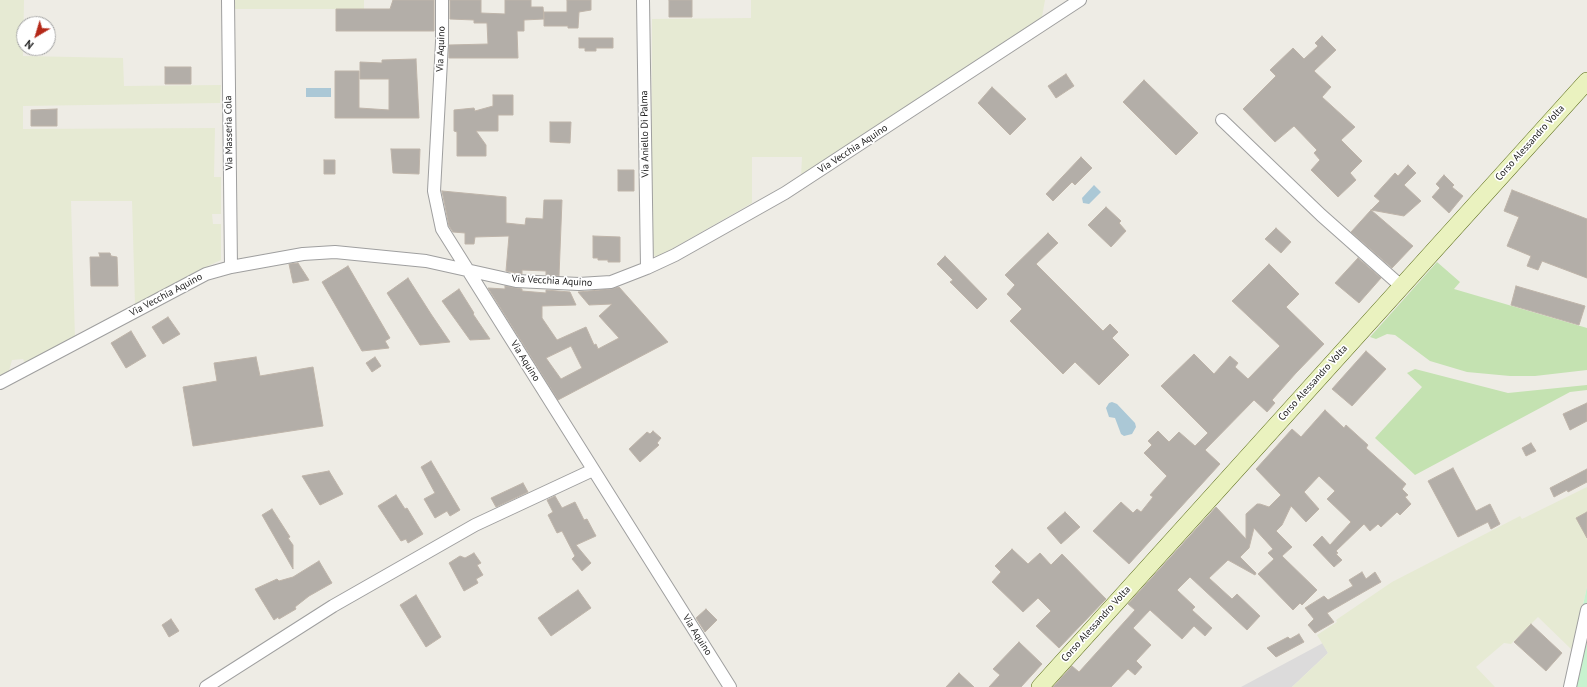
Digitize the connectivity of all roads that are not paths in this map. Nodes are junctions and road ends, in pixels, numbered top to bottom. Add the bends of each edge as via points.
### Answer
1 (228, 0) edge
2 (442, 0) edge
3 (643, 0) edge
4 (1080, 0) edge
5 (1587, 81) edge
6 (1222, 120) dead end
7 (230, 267) junction
8 (647, 268) junction
9 (467, 269) junction
10 (1402, 286) junction
11 (0, 383) edge
12 (593, 470) junction
13 (1587, 610) edge
14 (206, 687) edge
15 (730, 687) edge
16 (1040, 687) edge
17 (1570, 687) edge

1 - 7 street, Via Masseria Cola
2 - 9 street, Via Aquino via 434,191 442,229
3 - 8 street, Via Aniello Di Palma
4 - 8 street, Via Vecchia Aquino via 785,193
5 - 10 main road, Corso Alessandro Volta
6 - 10 street via 1321,216
7 - 9 street, Via Vecchia Aquino via 303,254 335,252 426,261
7 - 11 street, Via Vecchia Aquino via 206,274
8 - 9 street, Via Vecchia Aquino via 610,282 579,284 516,281
9 - 12 street, Via Aquino
10 - 16 main road, Corso Alessandro Volta
12 - 14 street via 475,525 333,606
12 - 15 street, Via Aquino
13 - 17 street

